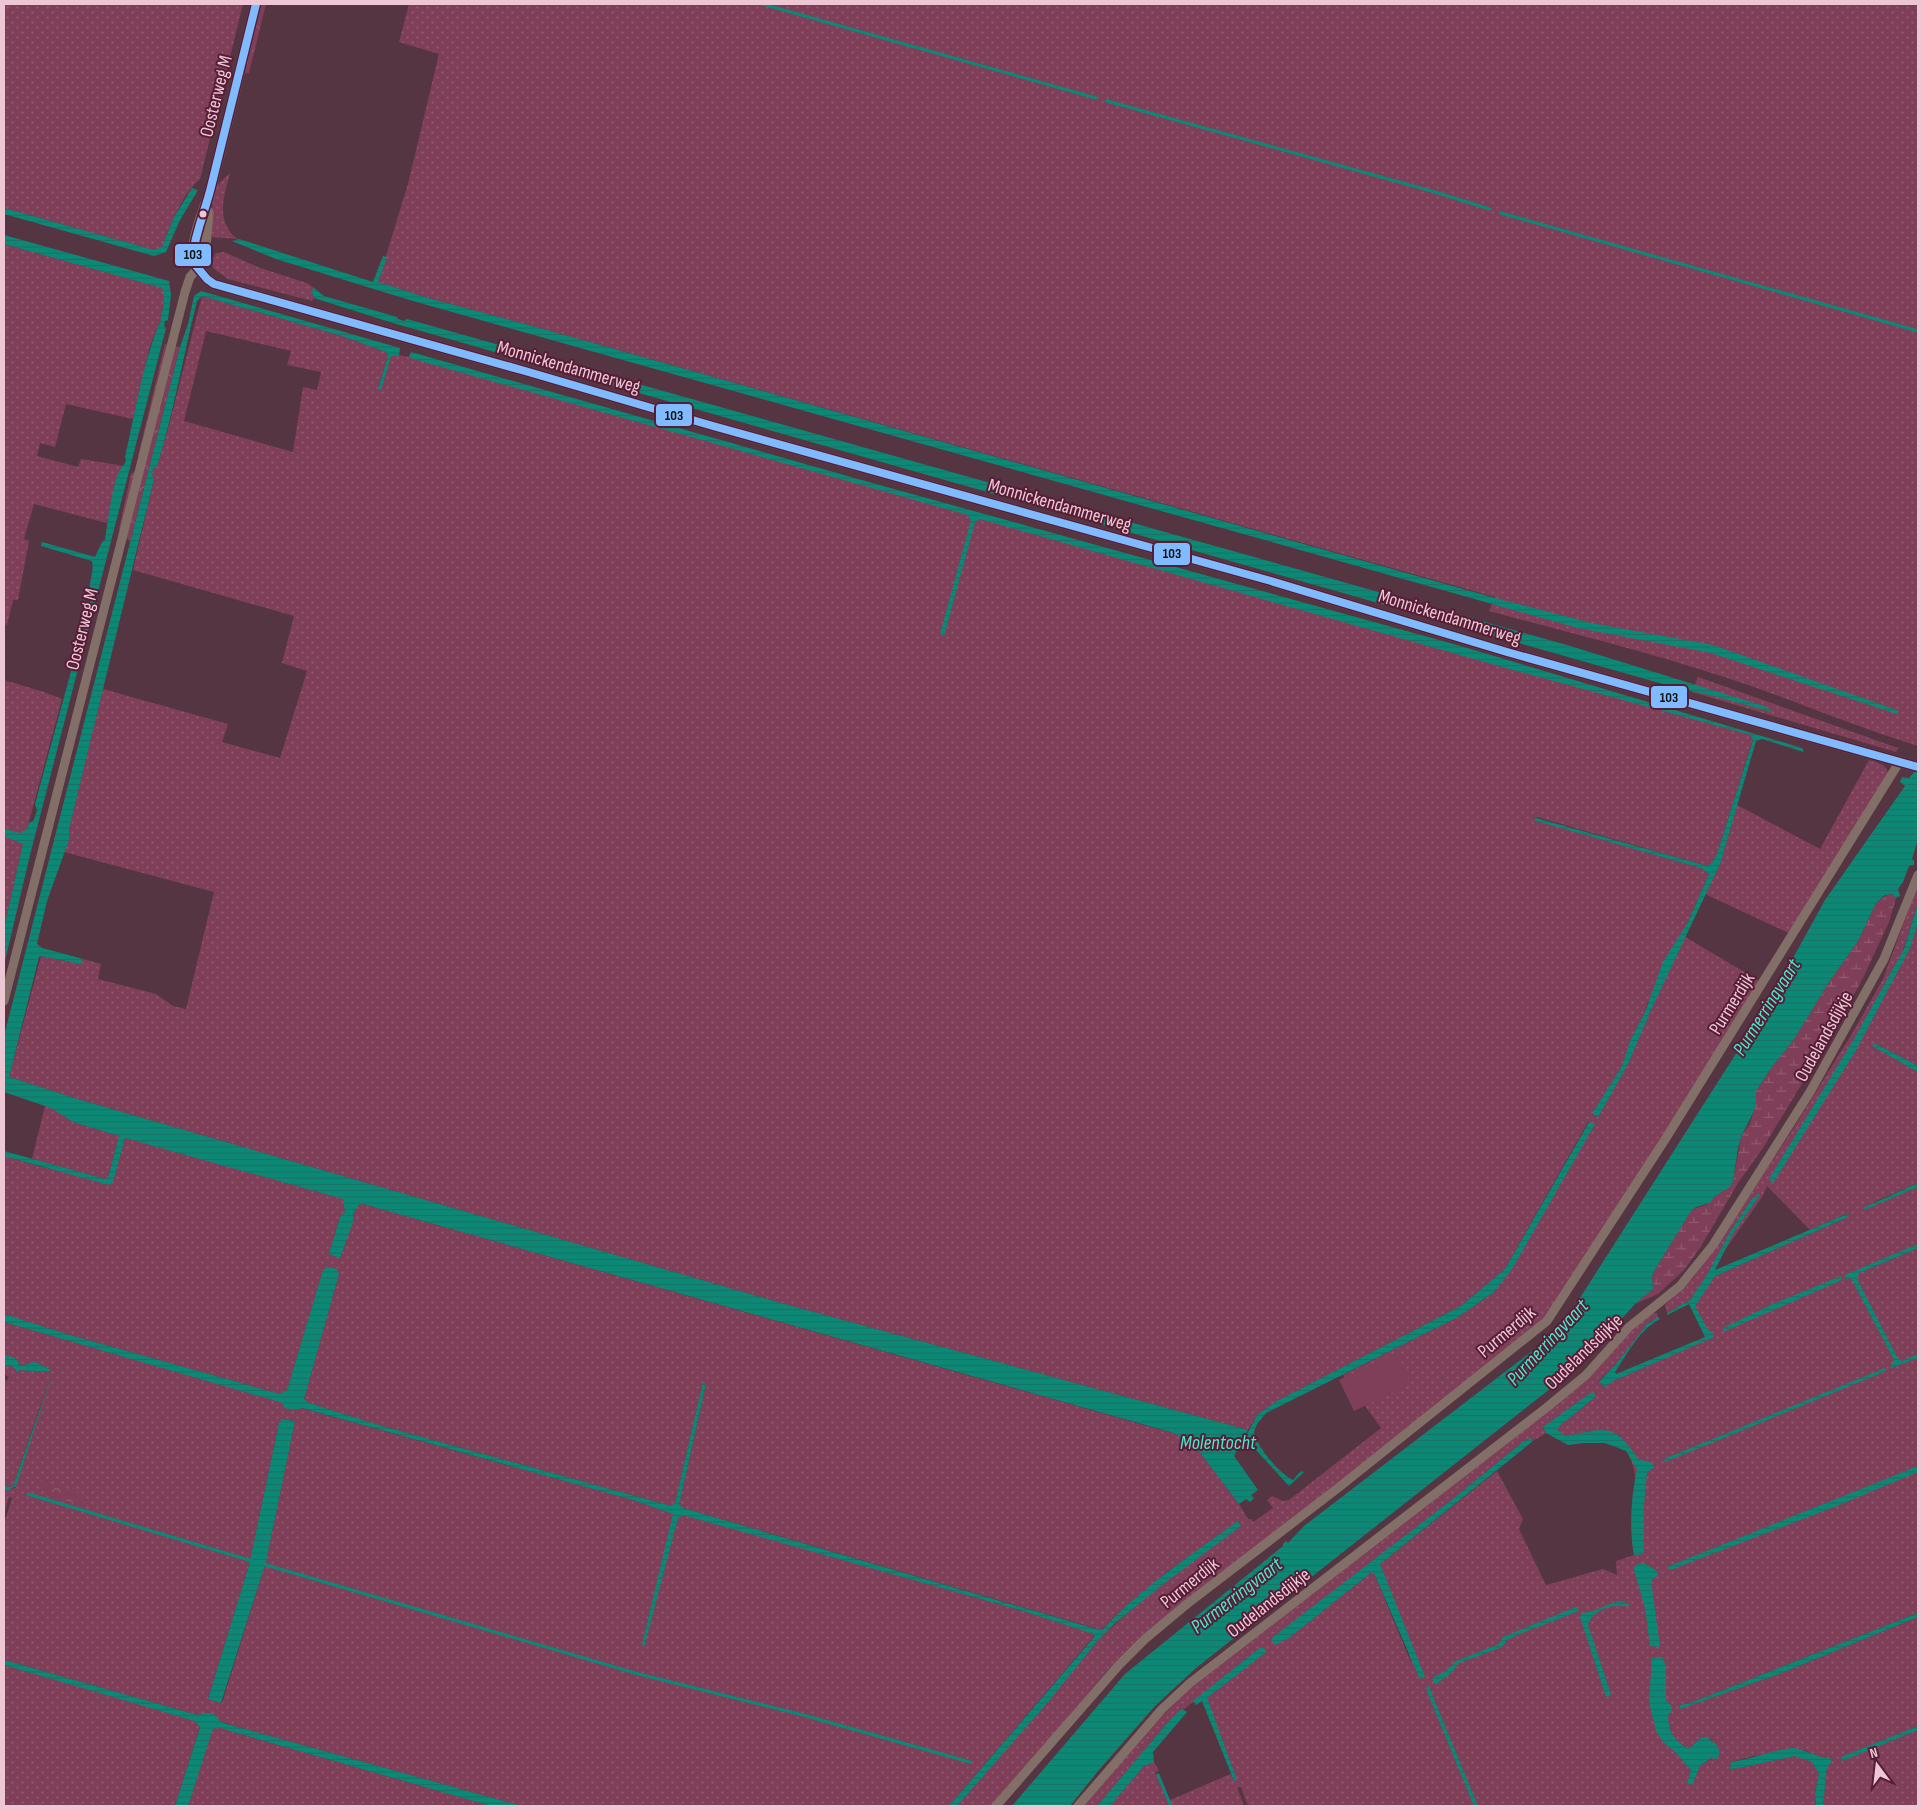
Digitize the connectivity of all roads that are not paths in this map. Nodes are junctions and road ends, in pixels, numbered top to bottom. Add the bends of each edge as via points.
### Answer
1 (256, 4) edge
2 (198, 268) junction
3 (1909, 764) edge
4 (1918, 875) edge
5 (4, 1002) edge
6 (996, 1806) edge
7 (1078, 1806) edge

1 - 2 street, Oosterweg M via 209,196 204,258
2 - 3 street, Monnickendammerweg via 214,284
2 - 5 street, Oosterweg M via 190,277 185,292
3 - 6 street, Purmerdijk via 1547,1321 1145,1639
4 - 7 street, Oudelandsdijkje via 1884,959 1810,1092 1714,1245 1680,1286 1629,1328 1586,1375 1546,1408 1190,1683 1162,1709

